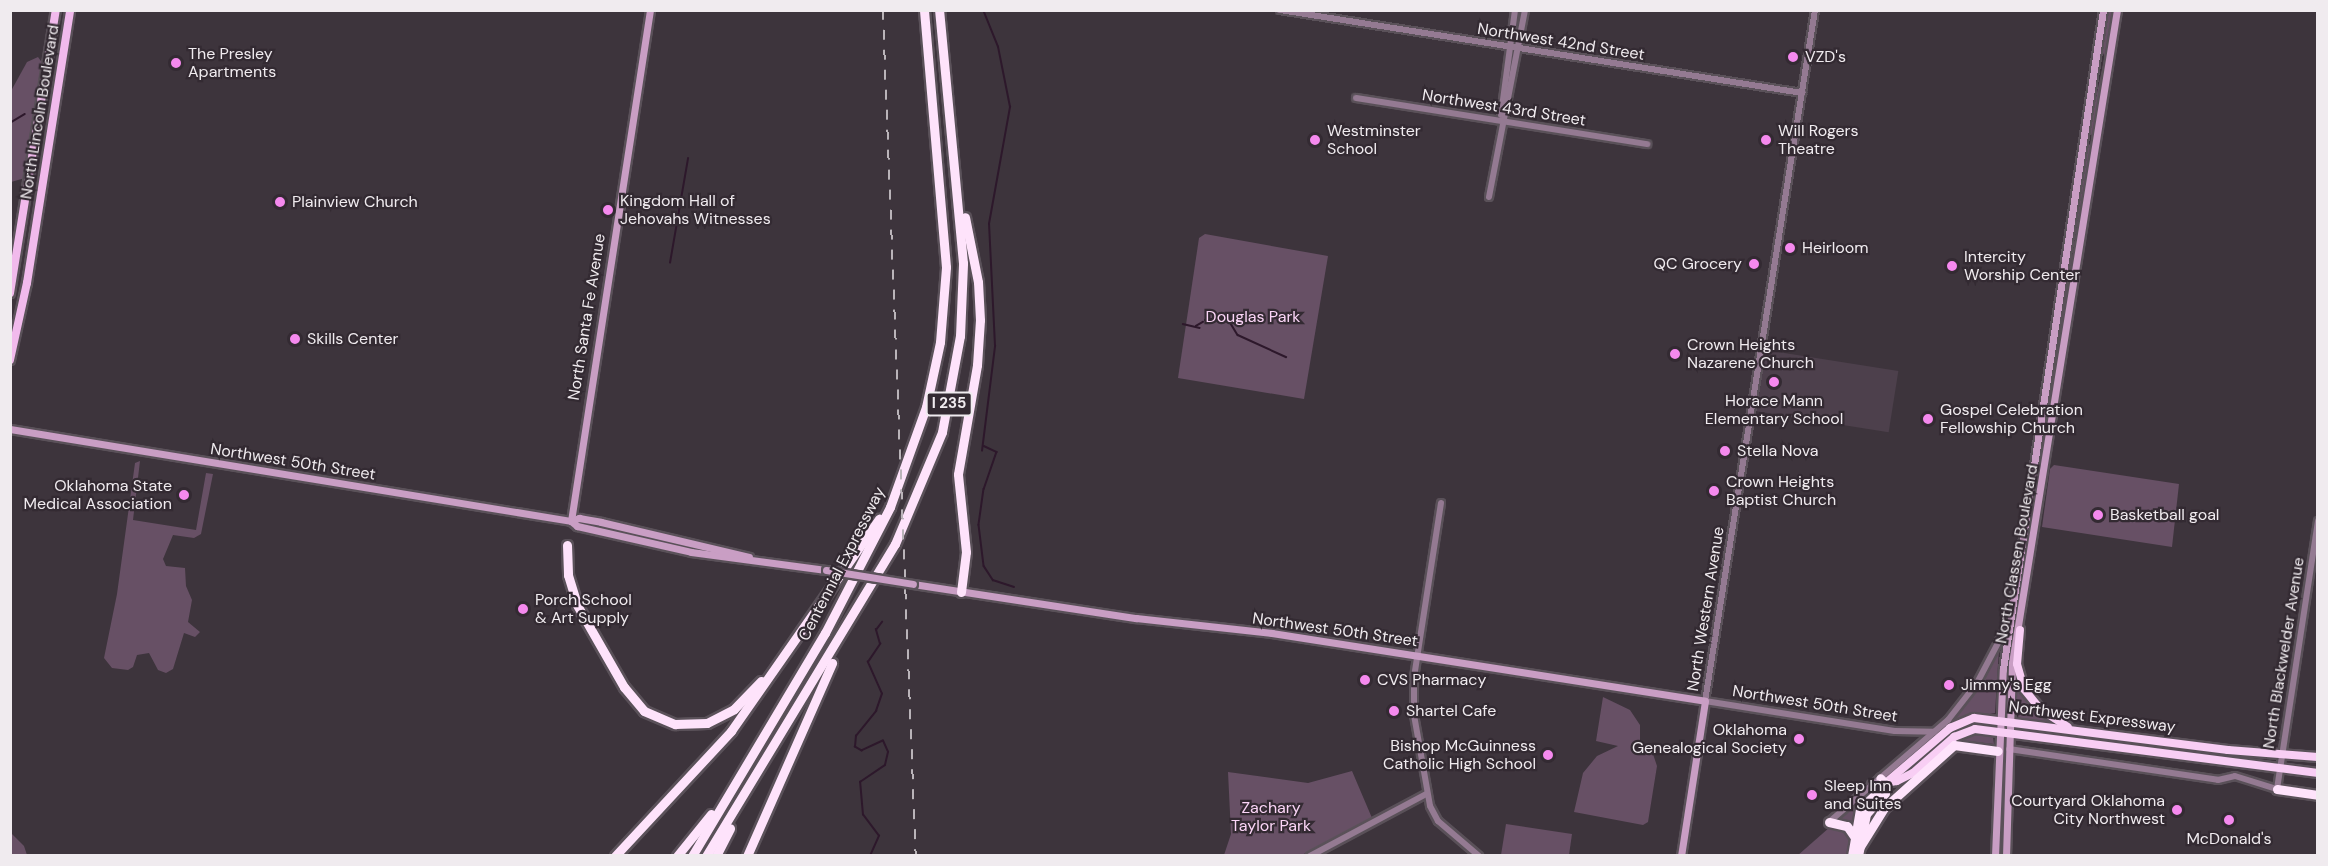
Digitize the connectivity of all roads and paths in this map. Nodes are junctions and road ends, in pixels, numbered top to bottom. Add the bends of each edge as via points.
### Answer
1 (56, 10) edge
2 (70, 10) edge
3 (650, 10) edge
4 (924, 10) edge
5 (939, 10) edge
6 (1280, 10) edge
7 (1515, 10) edge
8 (1525, 10) edge
9 (1815, 10) edge
10 (2103, 10) edge
11 (2117, 10) edge
12 (1509, 47) junction
13 (1519, 49) junction
14 (49, 56) junction
15 (62, 59) junction
16 (1802, 93) junction
17 (1356, 98) dead end
18 (1502, 121) junction
19 (1647, 144) dead end
20 (954, 162) junction
21 (1490, 197) dead end
22 (10, 293) edge
23 (10, 360) edge
24 (10, 429) edge
25 (897, 488) junction
26 (1441, 503) dead end
27 (571, 521) junction
28 (2318, 521) edge
29 (567, 545) dead end
30 (956, 591) junction
31 (2009, 621) junction
32 (808, 624) junction
33 (848, 625) junction
34 (2020, 630) junction
35 (1417, 655) junction
36 (1705, 701) junction
37 (2001, 720) junction
38 (2011, 722) junction
39 (1950, 728) junction
40 (2074, 729) junction
41 (1998, 731) junction
42 (1909, 732) junction
43 (1934, 732) junction
44 (2010, 732) junction
45 (1916, 748) junction
46 (2009, 749) junction
47 (1998, 751) junction
48 (2282, 755) junction
49 (2318, 757) edge
50 (2280, 767) junction
51 (1913, 773) junction
52 (2318, 773) edge
53 (1883, 781) junction
54 (1872, 785) joint
55 (751, 786) junction
56 (2277, 789) junction
57 (730, 792) junction
58 (1426, 794) junction
59 (2318, 795) edge
60 (1828, 822) joint
61 (1865, 822) junction
62 (1854, 836) junction
63 (1856, 853) edge
64 (615, 855) edge
65 (677, 855) edge
66 (692, 855) edge
67 (706, 855) edge
68 (716, 855) edge
69 (747, 855) edge
70 (1310, 855) edge
71 (1479, 855) edge
72 (1681, 855) edge
73 (1995, 855) edge
74 (2006, 855) edge

1 - 14 main road, North Lincoln Boulevard
2 - 15 main road, North Lincoln Boulevard
3 - 27 main road, North Santa Fe Avenue
4 - 25 highway, Centennial Expressway / I 235 via 945,224 945,295 926,407
5 - 20 highway, Centennial Expressway / I 235
6 - 12 street, Northwest 42nd Street
7 - 12 street
8 - 13 street
9 - 16 street, North Western Avenue
10 - 31 main road, North Classen Boulevard
11 - 34 main road, North Classen Boulevard
12 - 13 street, Northwest 42nd Street
12 - 18 street
13 - 16 street, Northwest 42nd Street
13 - 18 street
14 - 15 main road
14 - 22 main road, North Lincoln Boulevard
15 - 23 main road, North Lincoln Boulevard via 27,283
16 - 36 street, North Western Avenue
17 - 18 street, Northwest 43rd Street
18 - 19 street, Northwest 43rd Street
18 - 21 street
20 - 30 highway via 978,282 980,320 974,385 958,474 966,552
20 - 33 highway, Centennial Expressway / I 235 via 963,289 952,391 942,432 910,514
24 - 27 main road, Northwest 50th Street
25 - 32 highway
25 - 57 highway, Centennial Expressway / I 235 via 825,633
26 - 35 street
27 - 30 main road, Northwest 50th Street, bridge via 577,526 691,552
28 - 48 street, North Blackwelder Avenue
29 - 32 highway via 569,579 580,612 631,698 644,711 665,721 696,725 731,712
30 - 35 main road, Northwest 50th Street
31 - 37 main road, North Classen Boulevard
31 - 43 street via 1977,683
32 - 64 highway via 731,731
33 - 55 highway, Centennial Expressway / I 235
33 - 69 highway
34 - 38 main road, North Classen Boulevard via 2012,663
34 - 40 highway via 2017,664 2024,689 2040,709
35 - 36 main road, Northwest 50th Street
35 - 58 street via 1413,700
36 - 42 street, Northwest 50th Street
36 - 72 main road, North Western Avenue
37 - 38 highway, Northwest Expressway
37 - 39 highway, Northwest Expressway via 1974,718
37 - 41 main road, North Classen Boulevard
38 - 40 highway, Northwest Expressway
38 - 44 main road, North Classen Boulevard
39 - 43 highway
39 - 53 highway, Northwest Expressway
40 - 48 highway, Northwest Expressway
41 - 44 highway, Northwest Expressway
41 - 47 main road, North Classen Boulevard
41 - 51 highway, Northwest Expressway via 1975,729 1960,733
42 - 43 street, Northwest 50th Street
42 - 45 street, Northwest 50th Street via 1919,737
43 - 45 street
44 - 46 main road, North Classen Boulevard
44 - 50 highway, Northwest Expressway
45 - 53 street
46 - 56 street via 2218,780 2235,776
46 - 74 main road, North Classen Boulevard
47 - 63 highway via 1954,745 1890,802
47 - 73 main road, North Classen Boulevard
48 - 49 highway, Northwest Expressway
48 - 50 street, North Blackwelder Avenue
50 - 52 highway, Northwest Expressway
50 - 56 street, North Blackwelder Avenue
51 - 53 highway, Northwest Expressway
51 - 61 highway
53 - 54 highway, Northwest Expressway
53 - 61 highway via 1885,793 1872,805
53 - 62 highway via 1860,809
54 - 60 street
55 - 67 highway
55 - 68 highway
56 - 59 highway
57 - 65 highway
57 - 66 highway
58 - 70 street
58 - 71 street via 1438,821
60 - 62 highway via 1847,826
61 - 63 highway
62 - 63 highway

